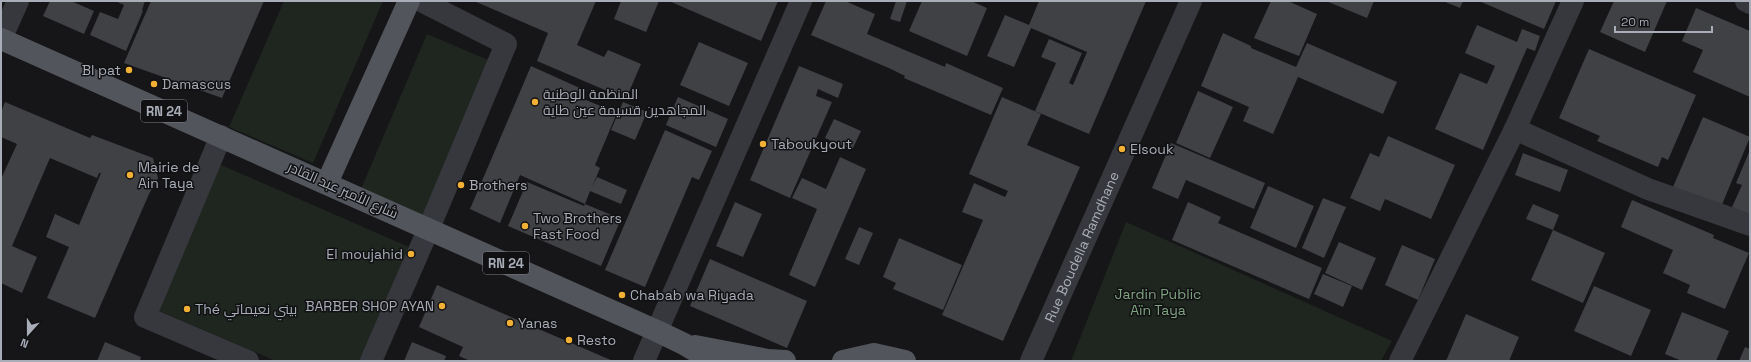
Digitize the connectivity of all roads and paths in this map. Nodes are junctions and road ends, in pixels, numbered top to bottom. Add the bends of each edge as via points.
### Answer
1 (18, 1) edge
2 (409, 1) edge
3 (421, 1) edge
4 (801, 1) edge
5 (1191, 1) edge
6 (1573, 1) edge
7 (1746, 1) edge
8 (1750, 2) edge
9 (1, 39) edge
10 (1515, 129) junction
11 (221, 136) junction
12 (327, 183) junction
13 (1750, 225) edge
14 (429, 228) junction
15 (657, 331) junction
16 (684, 344) junction
17 (248, 361) edge
18 (371, 361) edge
19 (644, 361) edge
20 (712, 361) edge
21 (786, 361) edge
22 (843, 361) edge
23 (905, 361) edge
24 (1031, 361) edge
25 (1400, 361) edge

1 - 9 street
2 - 12 main road
3 - 14 street via 506,44
4 - 15 street
5 - 24 street, Rue Boudella Ramdhane
6 - 10 street
7 - 8 street
9 - 11 main road, شارع الأمير عبد القادر / RN 24
10 - 13 street via 1648,189
10 - 25 street
11 - 12 main road, شارع الأمير عبد القادر / RN 24
11 - 17 street via 144,317
12 - 14 main road, شارع الأمير عبد القادر / RN 24
14 - 15 main road, شارع الأمير عبد القادر / RN 24
14 - 18 street
15 - 16 main road, شارع الأمير عبد القادر / RN 24
15 - 19 street
16 - 20 main road, شارع الأمير عبد القادر
16 - 21 main road, شارع الأمير عبد القادر / RN 24
22 - 23 main road via 874,354

